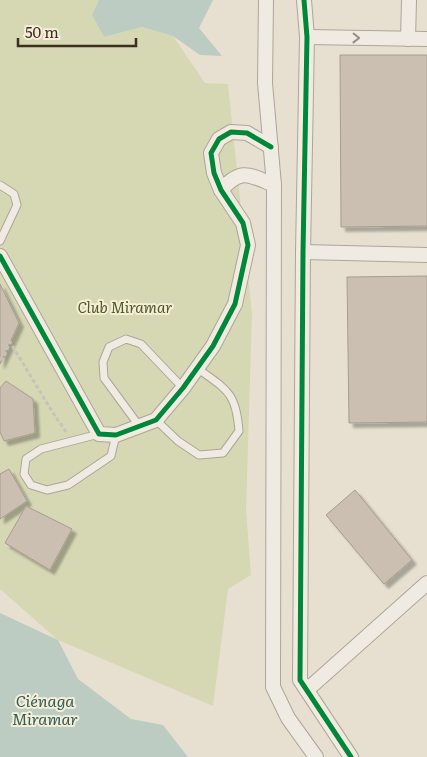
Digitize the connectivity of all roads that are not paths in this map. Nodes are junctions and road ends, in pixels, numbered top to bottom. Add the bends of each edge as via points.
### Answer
1 (266, 0) edge
2 (304, 0) edge
3 (409, 0) edge
4 (307, 38) junction
5 (408, 39) junction
6 (427, 39) edge
7 (271, 147) junction
8 (0, 185) edge
9 (274, 185) junction
10 (221, 190) junction
11 (0, 241) edge
12 (303, 252) junction
13 (427, 255) edge
14 (0, 256) edge
15 (197, 368) junction
16 (183, 388) junction
17 (156, 420) junction
18 (140, 427) junction
19 (99, 434) junction
20 (116, 435) junction
21 (427, 583) edge
22 (307, 690) junction
23 (316, 757) edge
24 (351, 757) edge

1 - 7 street via 266,83
2 - 4 street
3 - 5 street
4 -> 5 street
4 - 12 street
5 - 6 street
7 - 9 street
7 - 10 street via 247,133 231,132 219,139 211,153
8 - 11 lane via 14,194 17,205
9 - 10 street via 243,174 230,180
9 - 23 street via 273,686 288,718
10 - 15 street via 243,223 248,246 235,304 213,346
12 - 13 street
12 - 22 street via 300,680
14 - 19 street
15 - 16 street
15 - 17 lane via 228,391 237,410 239,432 223,453 200,454 178,441
16 - 17 street
16 - 18 lane via 141,344 126,339 109,347 103,362 104,378
17 - 18 street
18 - 20 street
19 - 20 street
19 - 20 lane via 41,449 26,459 24,474 31,485 47,490 68,485 111,456
21 - 22 street
22 - 24 street

